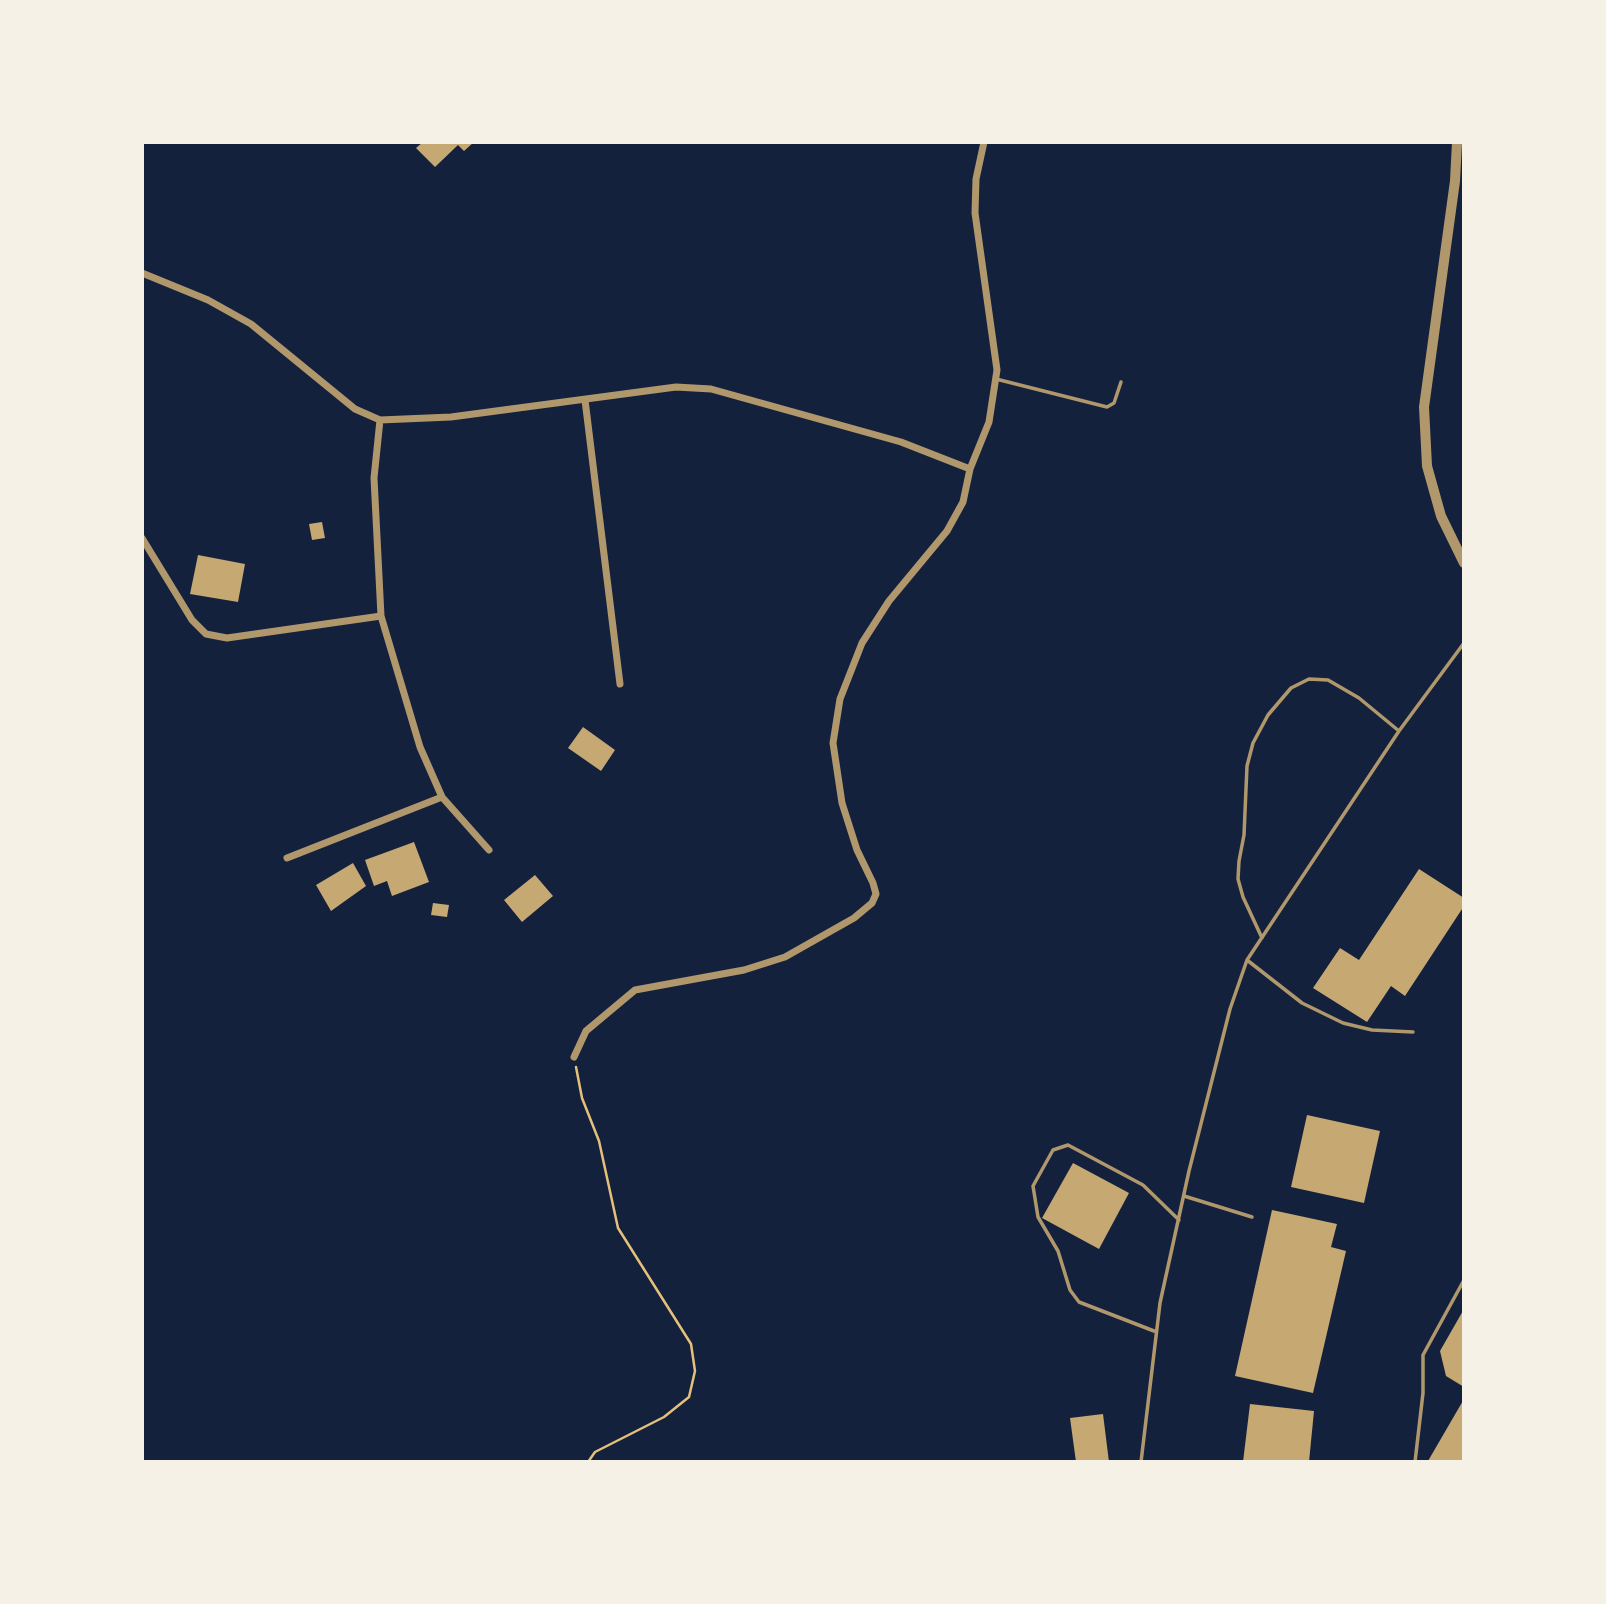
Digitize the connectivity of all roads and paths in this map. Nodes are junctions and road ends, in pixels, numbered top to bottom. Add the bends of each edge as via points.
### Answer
1 (984, 142) edge
2 (1457, 142) edge
3 (142, 273) edge
4 (996, 379) junction
5 (1121, 382) dead end
6 (585, 400) junction
7 (380, 420) junction
8 (970, 469) junction
9 (142, 538) edge
10 (1464, 563) edge
11 (381, 616) junction
12 (1464, 643) edge
13 (620, 684) dead end
14 (1399, 731) junction
15 (442, 797) junction
16 (489, 850) dead end
17 (287, 858) dead end
18 (1262, 938) junction
19 (1247, 960) junction
20 (1413, 1032) dead end
21 (574, 1057) joint
22 (1184, 1196) junction
23 (1252, 1217) dead end
24 (1179, 1220) junction
25 (1464, 1280) edge
26 (1155, 1331) junction
27 (588, 1462) edge
28 (1141, 1462) edge
29 (1415, 1462) edge

1 - 4 street via 975,213
2 - 10 street via 1424,407 1427,466 1441,516
3 - 7 street via 208,300 251,324 355,409
4 - 5 lane via 1107,407 1114,403
4 - 8 street via 989,422
6 - 7 street via 451,418
6 - 8 street via 676,387 712,389 901,442
6 - 13 street
7 - 11 street via 374,478
8 - 21 street via 963,502 947,531 889,601 862,643 840,699 833,743 840,791 856,850 873,883 876,894 872,903 785,957 744,970 635,990 586,1031
9 - 11 street via 192,620 206,634 227,638
11 - 15 street via 421,747
12 - 14 lane
14 - 18 lane
14 - 18 lane via 1328,680 1309,679 1291,688 1268,715 1247,766 1238,879
15 - 16 street
15 - 17 street
18 - 19 lane
19 - 20 lane via 1302,1003 1343,1023
19 - 22 lane via 1230,1009
21 - 27 path via 583,1098 600,1141 618,1228 691,1344 695,1371 689,1397 664,1416 595,1452
22 - 23 lane
22 - 24 lane
24 - 26 lane
24 - 26 lane via 1143,1185 1068,1145 1053,1150 1033,1186 1038,1217 1079,1302
25 - 29 lane via 1423,1355
26 - 28 lane

